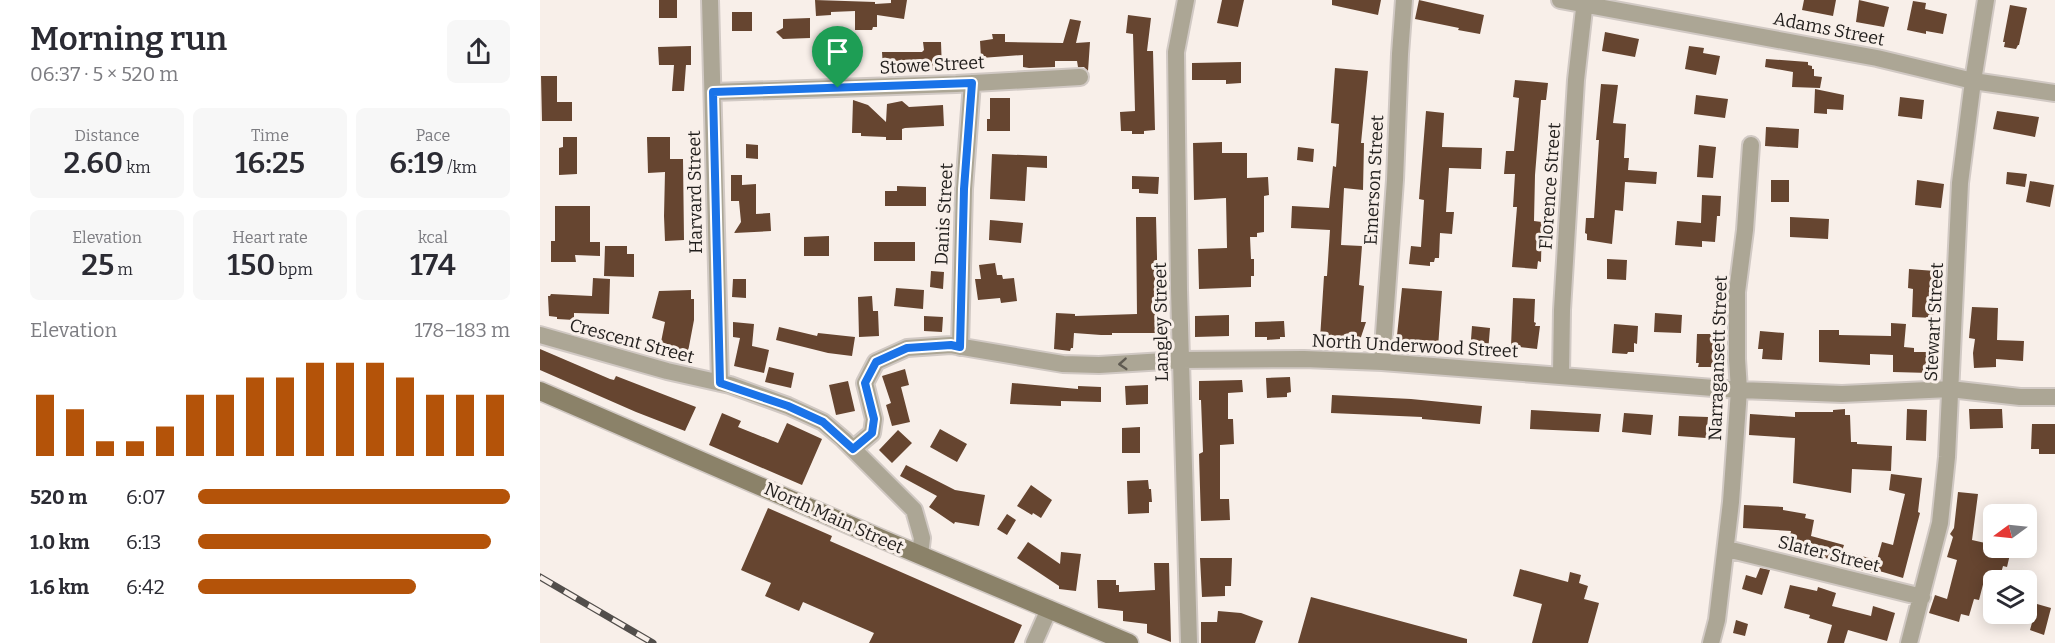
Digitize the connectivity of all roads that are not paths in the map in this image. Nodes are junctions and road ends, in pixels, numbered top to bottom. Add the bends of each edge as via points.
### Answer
1 (710, 0) edge
2 (1186, 0) edge
3 (1404, 0) edge
4 (1560, 0) edge
5 (1986, 0) edge
6 (1585, 2) edge
7 (1080, 77) dead end
8 (1973, 81) junction
9 (972, 83) junction
10 (713, 92) junction
11 (2055, 93) edge
12 (1750, 145) dead end
13 (540, 335) edge
14 (960, 347) junction
15 (1182, 360) junction
16 (1382, 362) junction
17 (1561, 375) junction
18 (720, 383) junction
19 (1950, 389) junction
20 (540, 390) edge
21 (1739, 390) junction
22 (2055, 397) edge
23 (853, 449) junction
24 (1727, 549) junction
25 (920, 555) junction
26 (1922, 597) junction
27 (1049, 609) junction
28 (1035, 643) edge
29 (1129, 643) edge
30 (1189, 643) edge
31 (1711, 643) edge
32 (1910, 643) edge

1 - 10 street, Harvard Street
2 - 15 street, Langley Street via 1176,52
3 - 16 street, Emerson Street
4 - 6 street, Adams Street
5 - 8 street, Stewart Street
6 - 8 street, Adams Street via 1877,57
6 - 17 street, Florence Street via 1575,91
7 - 9 street, Stowe Street
8 - 11 street, Adams Street
8 - 19 street, Stewart Street via 1960,183
9 - 10 street, Stowe Street
9 - 14 street, Danis Street via 964,189
10 - 18 street, Harvard Street
12 - 21 street, Narragansett Street via 1737,292
13 - 18 street, Crescent Street
15 -> 14 street, North Underwood Street via 1063,364
14 - 23 street, North Underwood Street via 907,348 876,362 865,383 874,419 872,433
15 - 16 street, North Underwood Street
15 - 30 street, Langley Street
16 - 17 street, North Underwood Street
17 - 21 street, North Underwood Street
18 - 23 street, Crescent Street via 823,422
19 - 21 street, North Underwood Street via 1842,394
19 - 22 street, North Underwood Street
19 - 26 street, Stewart Street via 1940,523
20 - 25 main road, North Main Street
21 - 24 street, Narragansett Street
23 - 25 street, Crescent Street via 914,510 922,538
24 - 26 street, Slater Street
24 - 31 street, Narragansett Street
25 - 27 main road, North Main Street
26 - 32 street, Stewart Street
27 - 28 street
27 - 29 main road, North Main Street

